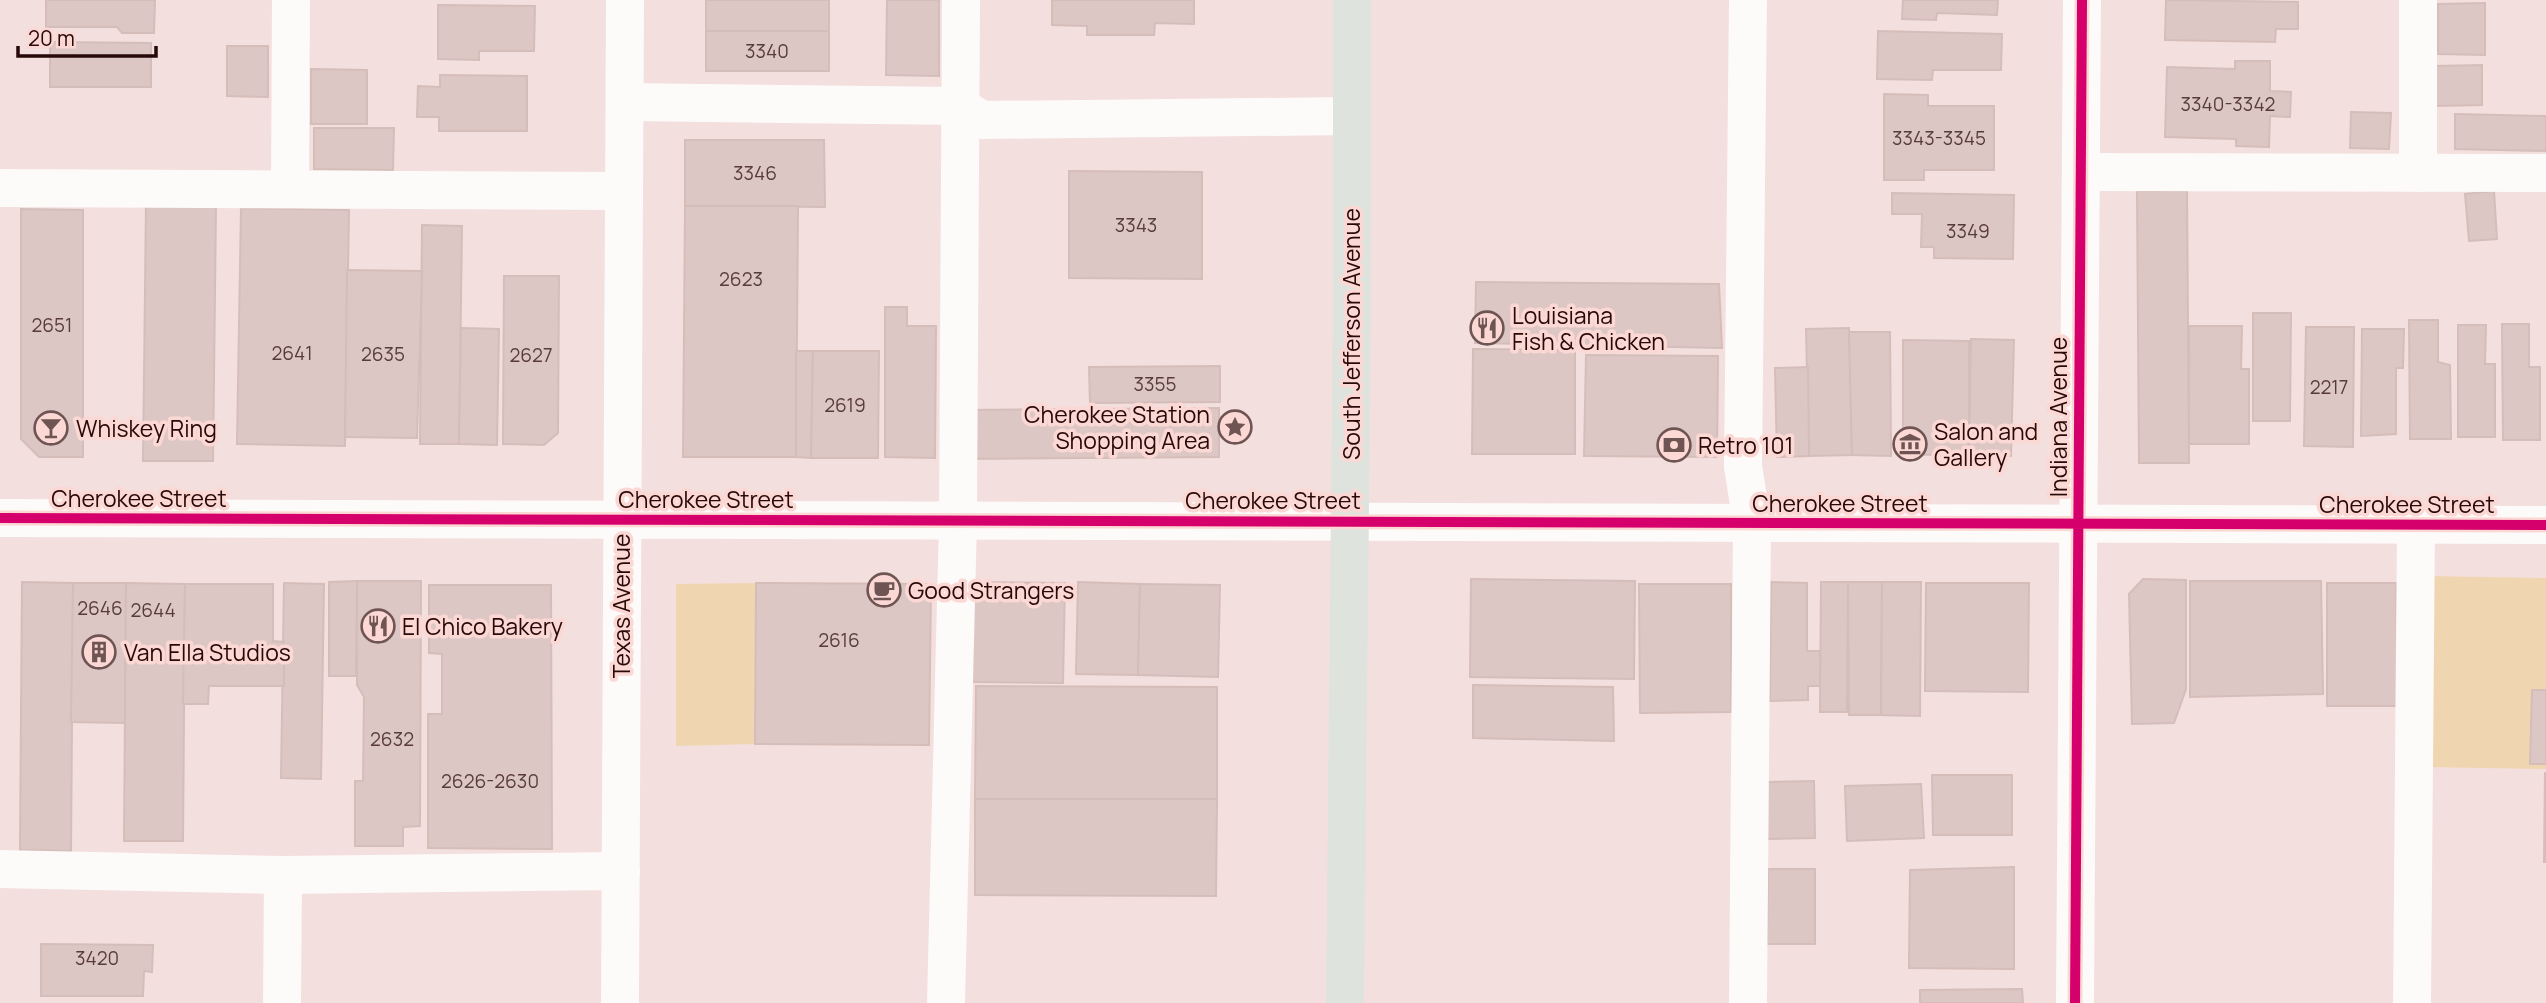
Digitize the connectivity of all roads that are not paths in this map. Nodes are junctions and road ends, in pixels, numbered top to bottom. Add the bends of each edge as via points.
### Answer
1 (291, 0) edge
2 (625, 0) edge
3 (961, 0) edge
4 (1352, 0) edge
5 (1748, 0) edge
6 (2082, 0) edge
7 (2418, 0) edge
8 (625, 102) junction
9 (961, 106) junction
10 (1351, 116) junction
11 (2081, 172) junction
12 (2418, 173) junction
13 (2546, 173) edge
14 (0, 188) edge
15 (290, 189) junction
16 (624, 191) junction
17 (0, 519) edge
18 (621, 519) junction
19 (958, 520) junction
20 (1349, 521) junction
21 (1752, 524) junction
22 (2079, 525) junction
23 (2416, 525) junction
24 (2546, 526) edge
25 (0, 869) edge
26 (621, 871) junction
27 (283, 875) junction
28 (282, 1003) edge
29 (620, 1003) edge
30 (946, 1003) edge
31 (1345, 1003) edge
32 (1748, 1003) edge
33 (2075, 1003) edge
34 (2412, 1003) edge

1 - 15 street
2 - 8 street, Texas Avenue
3 - 9 street
4 - 10 main road, South Jefferson Avenue
5 - 21 street via 1743,466
6 - 11 street, Indiana Avenue
7 - 12 street
8 - 9 street
8 - 16 street, Texas Avenue
9 - 10 street via 982,120
9 - 19 street
10 - 20 main road, South Jefferson Avenue
11 - 12 street
11 - 22 street, Indiana Avenue
12 - 13 street
14 - 15 street
15 - 16 street
16 - 18 street, Texas Avenue
17 - 18 street, Cherokee Street
18 - 19 street, Cherokee Street
18 - 26 street, Texas Avenue
19 - 20 street, Cherokee Street
19 - 30 street
20 - 21 street, Cherokee Street
20 - 31 main road, South Jefferson Avenue
21 - 22 street, Cherokee Street
21 - 32 street
22 - 23 street, Cherokee Street
22 - 33 street, Indiana Avenue
23 - 24 street, Cherokee Street
23 - 34 street
25 - 27 street
26 - 27 street
26 - 29 street, Texas Avenue
27 - 28 street

